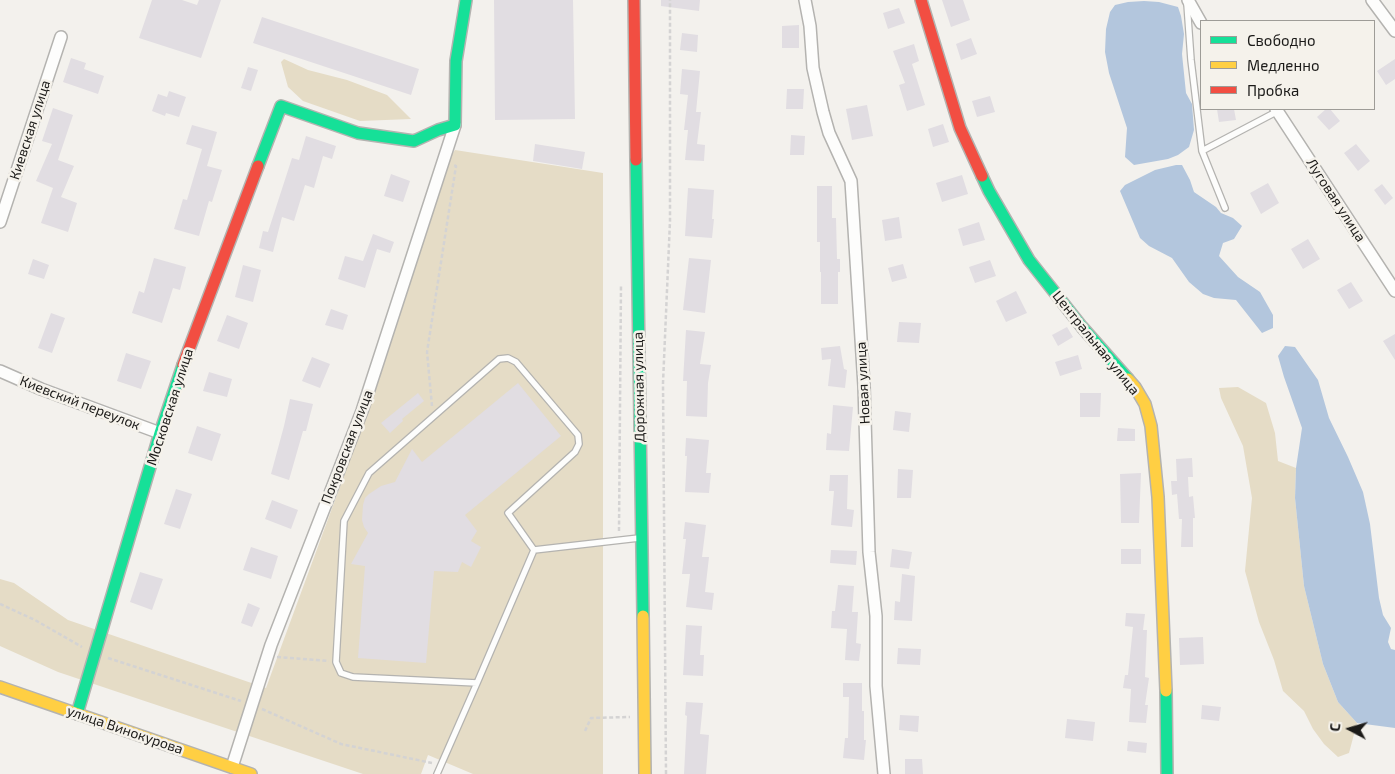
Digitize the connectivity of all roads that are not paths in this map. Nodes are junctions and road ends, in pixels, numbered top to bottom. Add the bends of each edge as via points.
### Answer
1 (466, 0) edge
2 (634, 0) edge
3 (804, 0) edge
4 (921, 0) edge
5 (1185, 0) edge
6 (1372, 0) edge
7 (1200, 22) edge
8 (1395, 31) edge
9 (61, 37) dead end
10 (1277, 110) edge
11 (455, 125) junction
12 (1202, 150) junction
13 (1225, 208) dead end
14 (0, 222) edge
15 (1395, 291) edge
16 (0, 371) edge
17 (160, 433) junction
18 (641, 538) junction
19 (534, 550) junction
20 (477, 683) junction
21 (0, 687) edge
22 (78, 714) junction
23 (232, 767) junction
24 (251, 774) edge
25 (437, 774) edge
26 (645, 774) edge
27 (884, 774) edge
28 (1167, 774) edge

1 - 11 street via 456,60
2 - 18 street, Дорожная улица
3 - 27 street, Новая улица via 823,112 829,133 852,181 864,386 869,552 876,616 876,686
4 - 28 street, Центральная улица via 960,128 989,191 1029,260 1135,387 1145,404 1151,426 1158,497
5 - 7 street
5 - 12 lane
6 - 8 street
9 - 14 street, Киевская улица
10 - 12 lane
10 - 15 street, Луговая улица
11 - 17 street, Московская улица via 414,141 358,133 282,106
11 - 23 street, Покровская улица via 362,411 267,656
12 - 13 lane
16 - 17 street, Киевский переулок
17 - 22 street, Московская улица
18 - 19 lane
18 - 26 street, Дорожная улица
19 - 20 lane
19 - 20 lane via 508,513 575,452 579,444 578,435 516,362 508,358 499,359 369,473 344,521 336,662 341,674
20 - 25 lane
21 - 22 street, улица Винокурова
22 - 23 street, улица Винокурова
23 - 24 street, улица Винокурова

